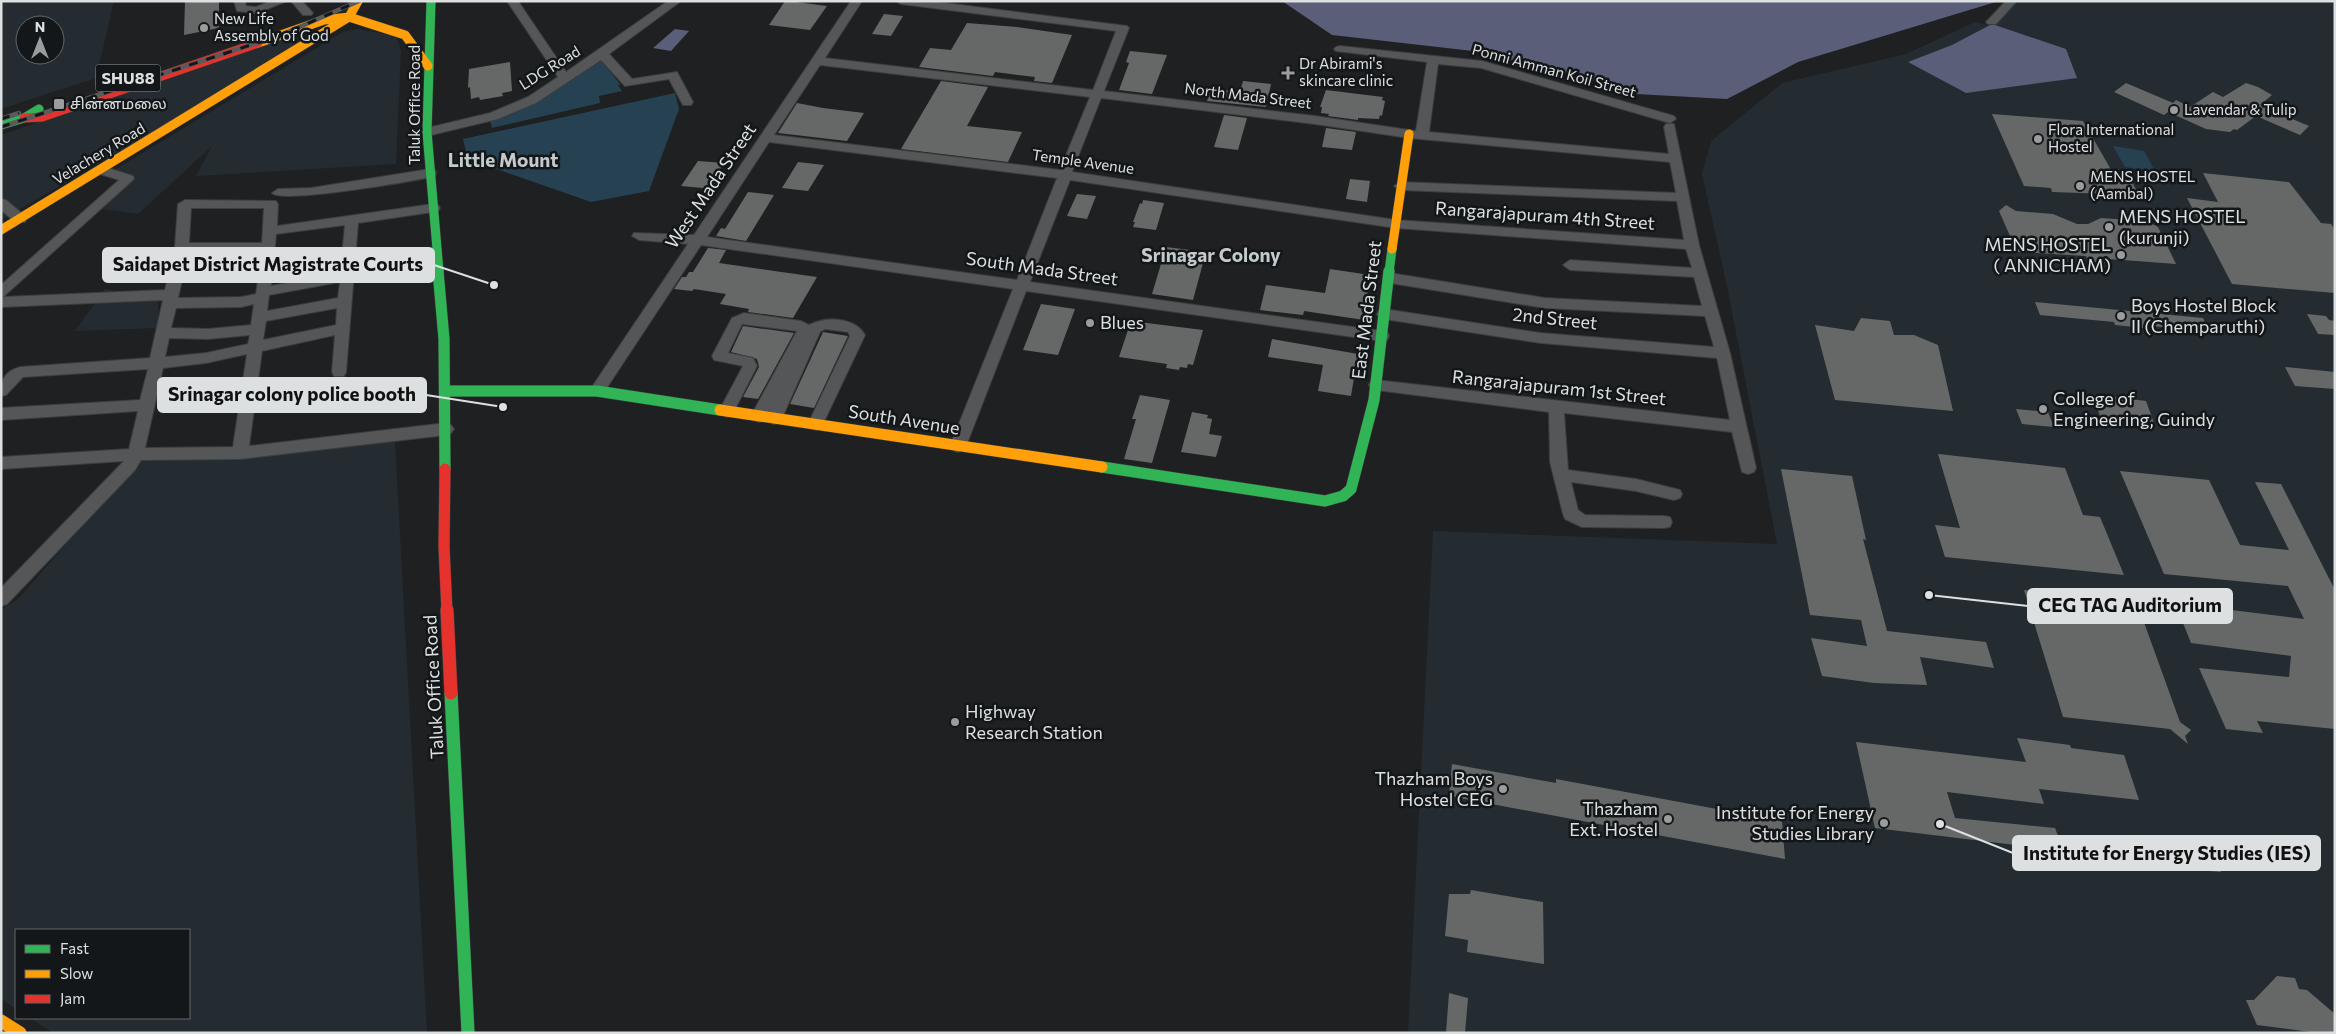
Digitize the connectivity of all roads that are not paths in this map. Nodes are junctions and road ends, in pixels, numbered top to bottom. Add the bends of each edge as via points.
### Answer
1 (239, 1) edge
2 (282, 1) edge
3 (296, 1) edge
4 (358, 1) edge
5 (431, 1) edge
6 (512, 1) edge
7 (676, 1) edge
8 (856, 1) edge
9 (901, 1) edge
10 (2012, 1) edge
11 (311, 12) joint
12 (349, 17) junction
13 (1992, 22) dead end
14 (1340, 49) dead end
15 (602, 54) junction
16 (1433, 59) junction
17 (817, 61) junction
18 (428, 66) junction
19 (565, 79) junction
20 (1096, 95) junction
21 (687, 102) dead end
22 (24, 118) junction
23 (1670, 123) joint
24 (1, 125) edge
25 (427, 132) junction
26 (1416, 135) junction
27 (765, 138) junction
28 (1676, 159) junction
29 (102, 170) junction
30 (430, 173) junction
31 (1065, 175) junction
32 (1400, 186) junction
33 (278, 193) dead end
34 (1683, 198) junction
35 (1, 202) edge
36 (433, 208) junction
37 (20, 218) junction
38 (352, 220) junction
39 (1396, 224) junction
40 (1, 230) edge
41 (270, 232) junction
42 (639, 236) dead end
43 (697, 240) junction
44 (1692, 246) junction
45 (182, 247) junction
46 (269, 248) junction
47 (349, 259) junction
48 (1570, 265) dead end
49 (1699, 272) junction
50 (191, 275) dead end
51 (265, 275) junction
52 (347, 276) junction
53 (1390, 278) junction
54 (1021, 285) junction
55 (1, 293) edge
56 (262, 295) junction
57 (170, 299) junction
58 (1, 302) edge
59 (345, 302) junction
60 (1710, 311) junction
61 (1384, 314) junction
62 (258, 324) junction
63 (343, 328) junction
64 (162, 333) junction
65 (1382, 336) junction
66 (255, 346) junction
67 (1723, 354) junction
68 (156, 363) junction
69 (339, 372) dead end
70 (1376, 385) junction
71 (1, 391) edge
72 (446, 391) junction
73 (596, 391) junction
74 (730, 404) junction
75 (146, 405) junction
76 (1556, 408) junction
77 (766, 412) junction
78 (1, 414) edge
79 (816, 424) junction
80 (1739, 426) junction
81 (446, 429) junction
82 (958, 446) junction
83 (240, 453) junction
84 (136, 454) junction
85 (1, 463) edge
86 (1748, 468) dead end
87 (1562, 475) junction
88 (1352, 489) joint
89 (1674, 494) dead end
90 (1664, 522) dead end
91 (2, 598) edge
92 (463, 923) junction
93 (454, 996) dead end
94 (1, 1021) edge
95 (20, 1033) edge
96 (468, 1033) edge

1 - 2 street via 241,9 257,10
3 - 11 street
4 - 12 main road, Velachery Road
5 - 18 main road, Taluk Office Road
6 - 19 street
7 - 15 street, LDG Road
8 - 17 street, West Mada Street
9 - 20 street via 1123,28
10 - 13 street
11 - 22 main road, SHU88 via 235,42 39,109
12 - 18 main road, SHU88 via 405,35
12 - 22 main road, SHU88 via 324,20 42,117
12 - 29 main road, Velachery Road
14 - 16 street, Ponni Amman Koil Street
15 - 19 street, LDG Road
15 - 21 street via 629,83 673,75
16 - 23 street, Ponni Amman Koil Street via 1482,65
16 - 26 street
17 - 20 street, North Mada Street
17 - 27 street, West Mada Street
18 - 25 main road, Taluk Office Road
19 - 25 street, LDG Road via 532,100 494,116
20 - 26 street, North Mada Street
20 - 31 street
22 - 24 main road, SHU88
23 - 28 street, Ponni Amman Koil Street
25 - 30 main road, Taluk Office Road
26 - 28 street, North Mada Street
26 - 32 main road, East Mada Street
27 - 31 street, Temple Avenue
27 - 43 street, West Mada Street
28 - 34 street, Ponni Amman Koil Street
29 - 37 main road, Velachery Road
29 - 55 street via 128,179
30 - 33 street via 311,192
30 - 36 main road, Taluk Office Road
31 - 39 street, Temple Avenue
31 - 54 street
32 - 34 street
32 - 39 main road, East Mada Street
34 - 44 street, Ponni Amman Koil Street
35 - 37 street
36 - 38 street
36 - 72 main road, Taluk Office Road
37 - 40 main road, Velachery Road
38 - 41 street
38 - 47 street
39 - 44 street, Rangarajapuram 4th Street
39 - 53 main road, East Mada Street
41 - 45 street via 271,204 185,204
41 - 46 street
42 - 43 street, South Mada Street
43 - 54 street, South Mada Street
43 - 73 street, West Mada Street
44 - 49 street, Ponni Amman Koil Street
45 - 46 street
45 - 57 street
46 - 51 street
47 - 51 street
47 - 52 street
48 - 49 street
49 - 60 street, Ponni Amman Koil Street
50 - 51 street
51 - 56 street
52 - 56 street
52 - 59 street
53 - 60 street via 1545,303
53 - 61 main road, East Mada Street
54 - 65 street, South Mada Street
54 - 82 street
56 - 57 street via 241,302
56 - 62 street
57 - 58 street
57 - 64 street
59 - 62 street
59 - 63 street
60 - 67 street, Ponni Amman Koil Street
61 - 65 main road, East Mada Street
61 - 67 street, 2nd Street via 1541,338
62 - 64 street via 208,334
62 - 66 street
63 - 66 street
63 - 69 street
64 - 68 street
65 - 70 main road, East Mada Street
66 - 68 street via 206,358
66 - 83 street
67 - 80 street, Ponni Amman Koil Street
68 - 71 street via 20,372
68 - 75 street
70 - 76 street, Rangarajapuram 1st Street
70 - 88 main road, East Mada Street
72 - 73 main road, South Avenue
72 - 81 main road, Taluk Office Road
73 - 74 main road, South Avenue
74 - 77 main road, South Avenue
74 - 77 street via 749,364 722,358 719,353 737,321 744,318 801,326 805,330
75 - 78 street
75 - 84 street
76 - 80 street, Rangarajapuram 1st Street
76 - 87 street via 1558,462
77 - 79 main road, South Avenue
77 - 79 street via 817,326 852,328 858,335
79 - 82 main road, South Avenue
80 - 86 street, Ponni Amman Koil Street
81 - 83 street
81 - 92 main road, Taluk Office Road via 444,547
82 - 88 main road, South Avenue via 1325,501 1347,495
83 - 84 street
84 - 85 street
84 - 91 street via 129,466
87 - 89 street via 1636,485
87 - 90 street via 1576,519
92 - 93 main road
92 - 96 main road, Taluk Office Road
94 - 95 main road

